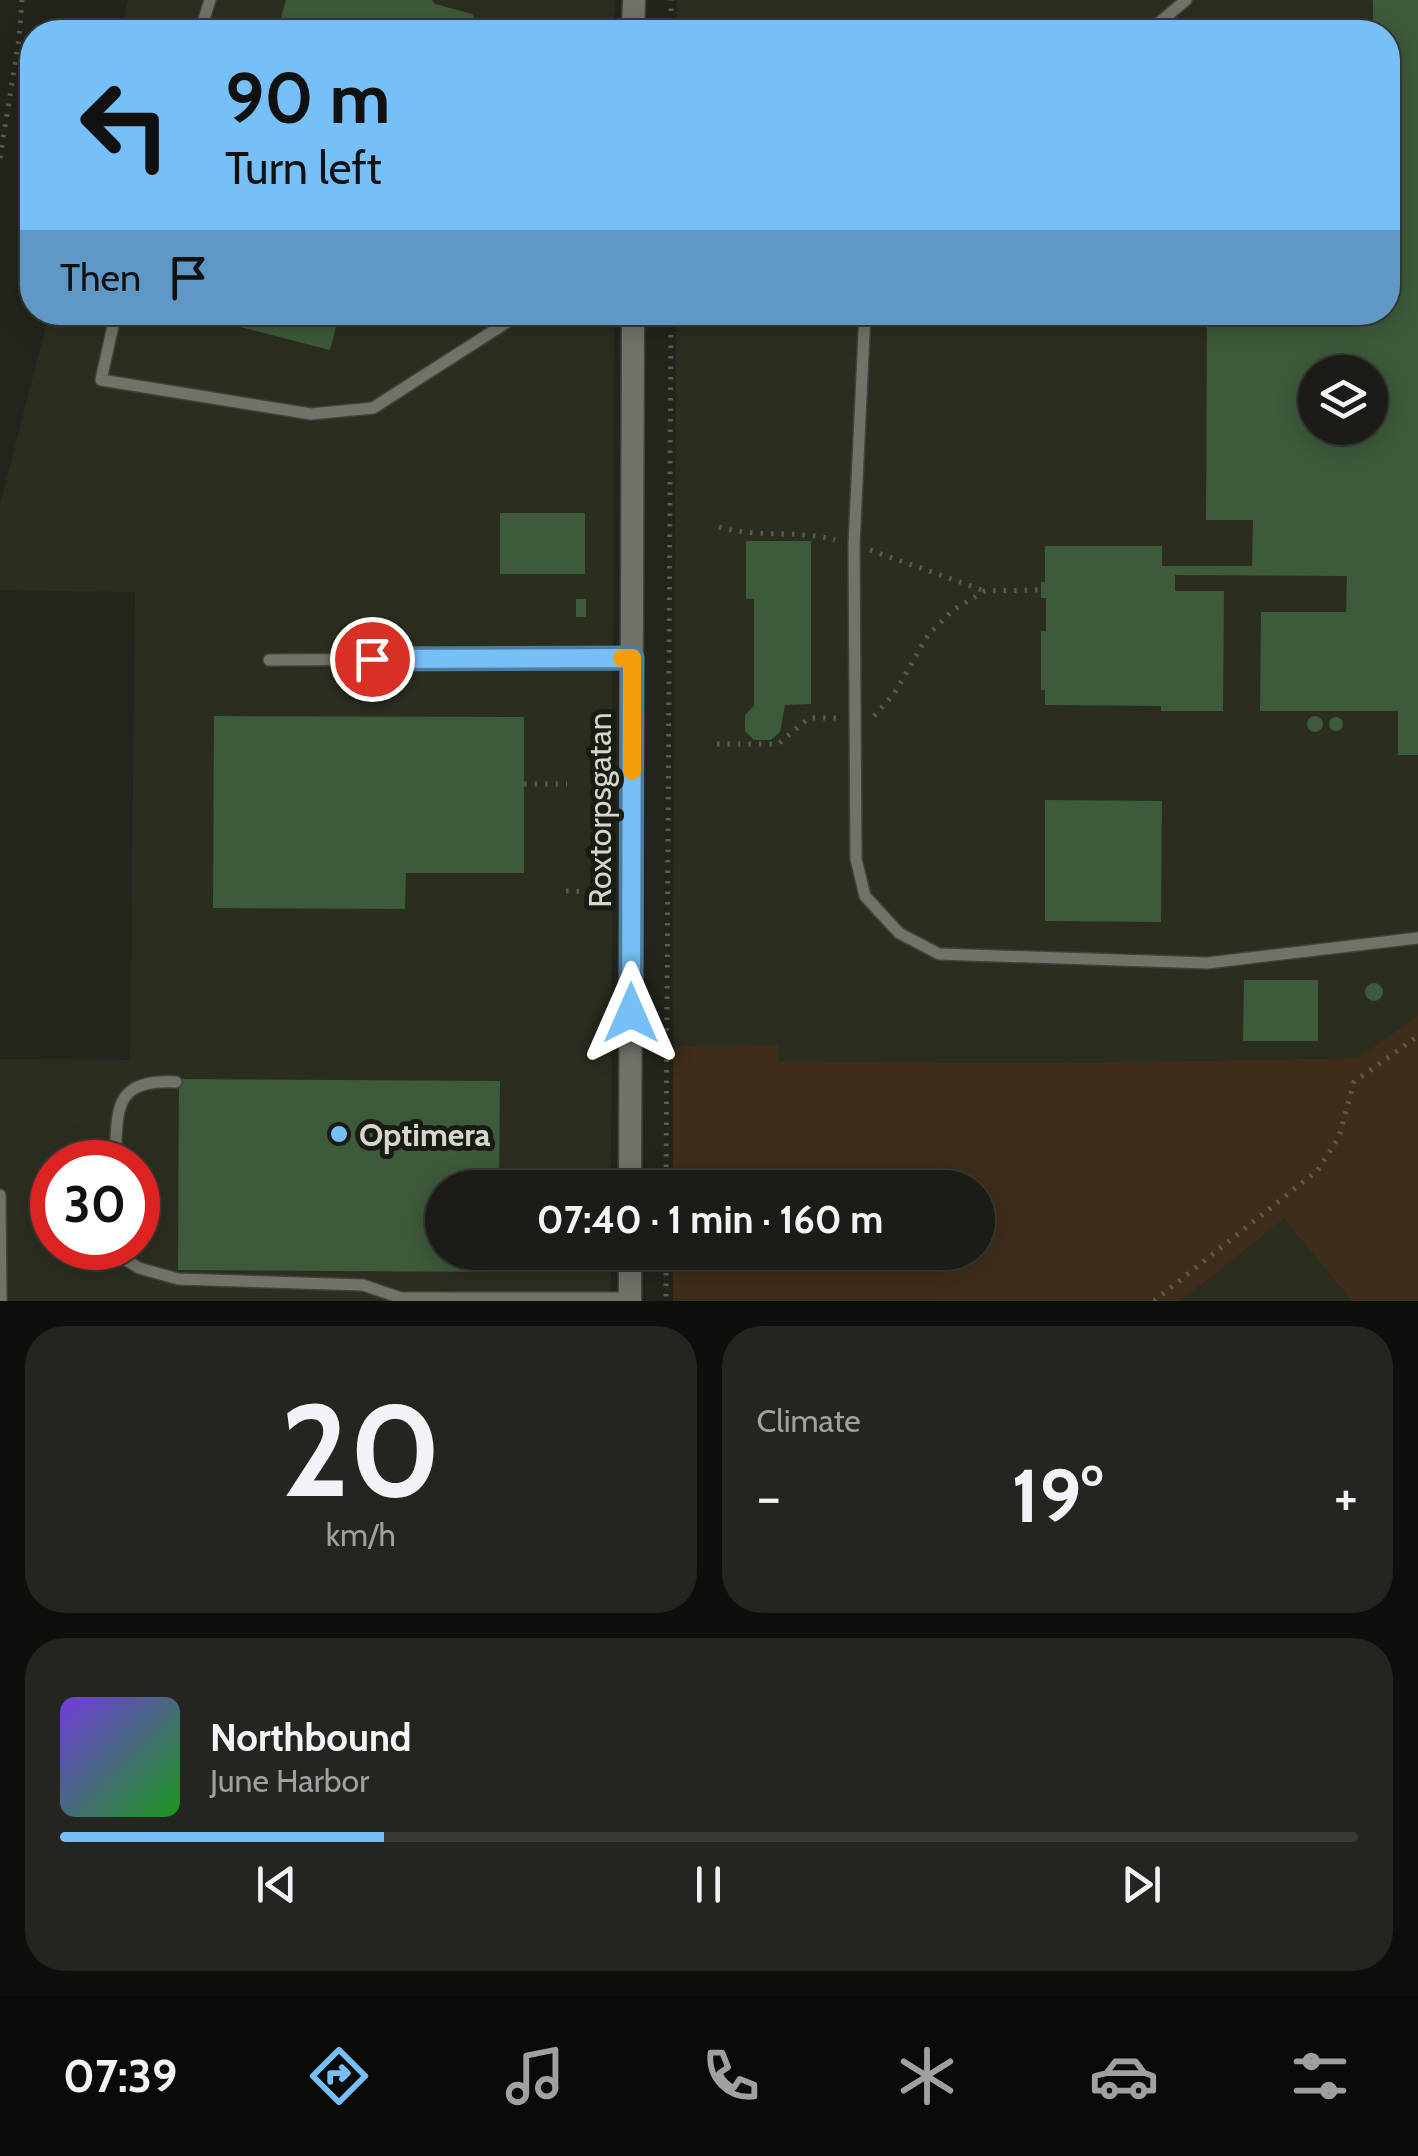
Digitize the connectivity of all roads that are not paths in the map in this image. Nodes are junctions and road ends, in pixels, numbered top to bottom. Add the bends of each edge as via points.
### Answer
1 (1186, 0) edge
2 (1162, 20) edge
3 (113, 325) edge
4 (503, 325) edge
5 (633, 325) edge
6 (864, 325) edge
7 (632, 658) junction
8 (269, 660) dead end
9 (1418, 938) edge
10 (176, 1082) dead end
11 (117, 1140) edge
12 (630, 1170) edge
13 (0, 1196) edge
14 (145, 1270) edge
15 (630, 1270) edge
16 (400, 1299) edge
17 (630, 1300) edge
18 (1, 1301) edge

1 - 2 lane
3 - 4 lane via 101,380 311,414 373,408
5 - 7 street, Roxtorpsgatan
6 - 9 lane via 854,545 856,860 865,896 899,934 939,954 1207,963
7 - 8 lane
7 - 12 street, Roxtorpsgatan
10 - 11 lane via 150,1080 124,1096
13 - 18 lane
14 - 16 lane via 178,1279 363,1284
15 - 17 street
16 - 17 lane

